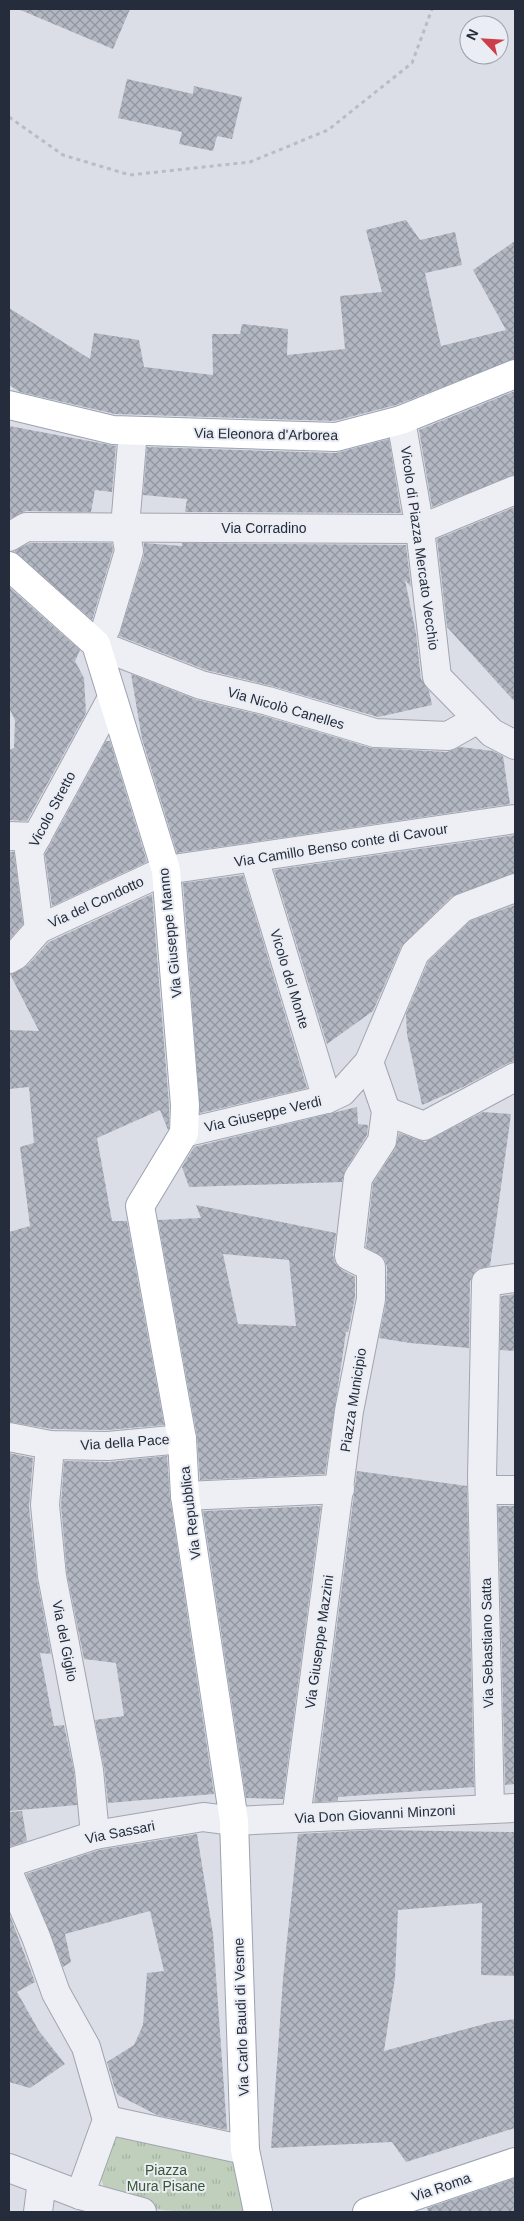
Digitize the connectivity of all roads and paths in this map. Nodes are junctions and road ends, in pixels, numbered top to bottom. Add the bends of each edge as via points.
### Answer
1 (432, 9) edge
2 (9, 117) edge
3 (515, 374) edge
4 (9, 405) edge
5 (401, 420) junction
6 (134, 431) junction
7 (515, 490) edge
8 (125, 527) junction
9 (420, 529) junction
10 (9, 537) edge
11 (9, 566) edge
12 (96, 644) junction
13 (112, 698) junction
14 (478, 719) junction
15 (515, 745) edge
16 (515, 819) edge
17 (9, 836) edge
18 (37, 837) junction
19 (254, 858) junction
20 (166, 870) junction
21 (515, 888) edge
22 (39, 929) junction
23 (9, 959) edge
24 (369, 1062) junction
25 (513, 1086) edge
26 (334, 1096) junction
27 (386, 1111) junction
28 (184, 1133) junction
29 (515, 1278) edge
30 (9, 1437) edge
31 (182, 1439) junction
32 (50, 1445) junction
33 (341, 1477) junction
34 (483, 1484) junction
35 (515, 1490) edge
36 (185, 1496) junction
37 (503, 1808) edge
38 (296, 1818) junction
39 (234, 1821) junction
40 (96, 1835) junction
41 (9, 1863) edge
42 (9, 1874) edge
43 (107, 2120) junction
44 (245, 2150) junction
45 (515, 2162) edge
46 (9, 2168) edge
47 (42, 2181) junction
48 (80, 2195) junction
49 (38, 2212) edge
50 (142, 2212) edge
51 (258, 2212) edge
52 (366, 2212) edge

1 - 2 path via 412,63 328,130 250,162 130,174 63,155
3 - 5 main road, Via Eleonora d'Arborea
4 - 6 main road, Via Eleonora d'Arborea via 112,430
5 - 6 main road, Via Eleonora d'Arborea via 336,437
5 - 9 street, Vicolo di Piazza Mercato Vecchio
6 - 8 street
7 - 9 street, Via Corradino
8 - 9 street, Via Corradino
8 - 10 street, Via Corradino via 26,527
8 - 12 street via 129,551 106,628
9 - 14 street, Vicolo di Piazza Mercato Vecchio via 437,677
11 - 12 main road
12 - 13 main road, Via Giuseppe Manno
12 - 14 street, Via Nicolò Canelles via 201,685 375,733 448,736
13 - 18 street, Vicolo Stretto
13 - 20 main road, Via Giuseppe Manno
14 - 15 street via 492,733
16 - 19 street, Via Camillo Benso conte di Cavour
17 - 18 street
18 - 22 street, Vicolo Stretto via 29,851
19 - 20 street, Via Camillo Benso conte di Cavour
19 - 26 street, Vicolo del Monte
20 - 22 street, Via del Condotto
20 - 28 main road, Via Giuseppe Manno via 185,1105
21 - 24 street via 462,908 415,953
22 - 23 street, Via del Condotto
24 - 26 street
24 - 27 street
25 - 27 street via 424,1126
26 - 28 street, Via Giuseppe Verdi
27 - 33 street, Piazza Municipio via 382,1141 358,1178 349,1256 371,1267 371,1299 349,1411
28 - 31 main road, Via Repubblica via 140,1206
29 - 34 street via 486,1282
30 - 32 street, Via della Pace
31 - 32 street, Via della Pace via 108,1446
31 - 36 main road, Via Repubblica
32 - 40 street, Via del Giglio via 45,1504 52,1576 89,1770
33 - 36 street
33 - 38 street, Via Giuseppe Mazzini
34 - 35 street
34 - 37 street, Via Sebastiano Satta
36 - 39 main road, Via Repubblica
37 - 38 street, Via Don Giovanni Minzoni
38 - 39 street, Via Don Giovanni Minzoni
39 - 40 street, Via Sassari via 203,1817
39 - 44 main road, Via Carlo Baudi di Vesme
40 - 41 street, Via Sassari
42 - 43 street via 56,1993 86,2047
43 - 44 street
43 - 48 street
44 - 51 main road, Via Carlo Baudi di Vesme
45 - 52 main road, Via Roma
46 - 47 street
47 - 48 street
47 - 49 street
48 - 50 street

